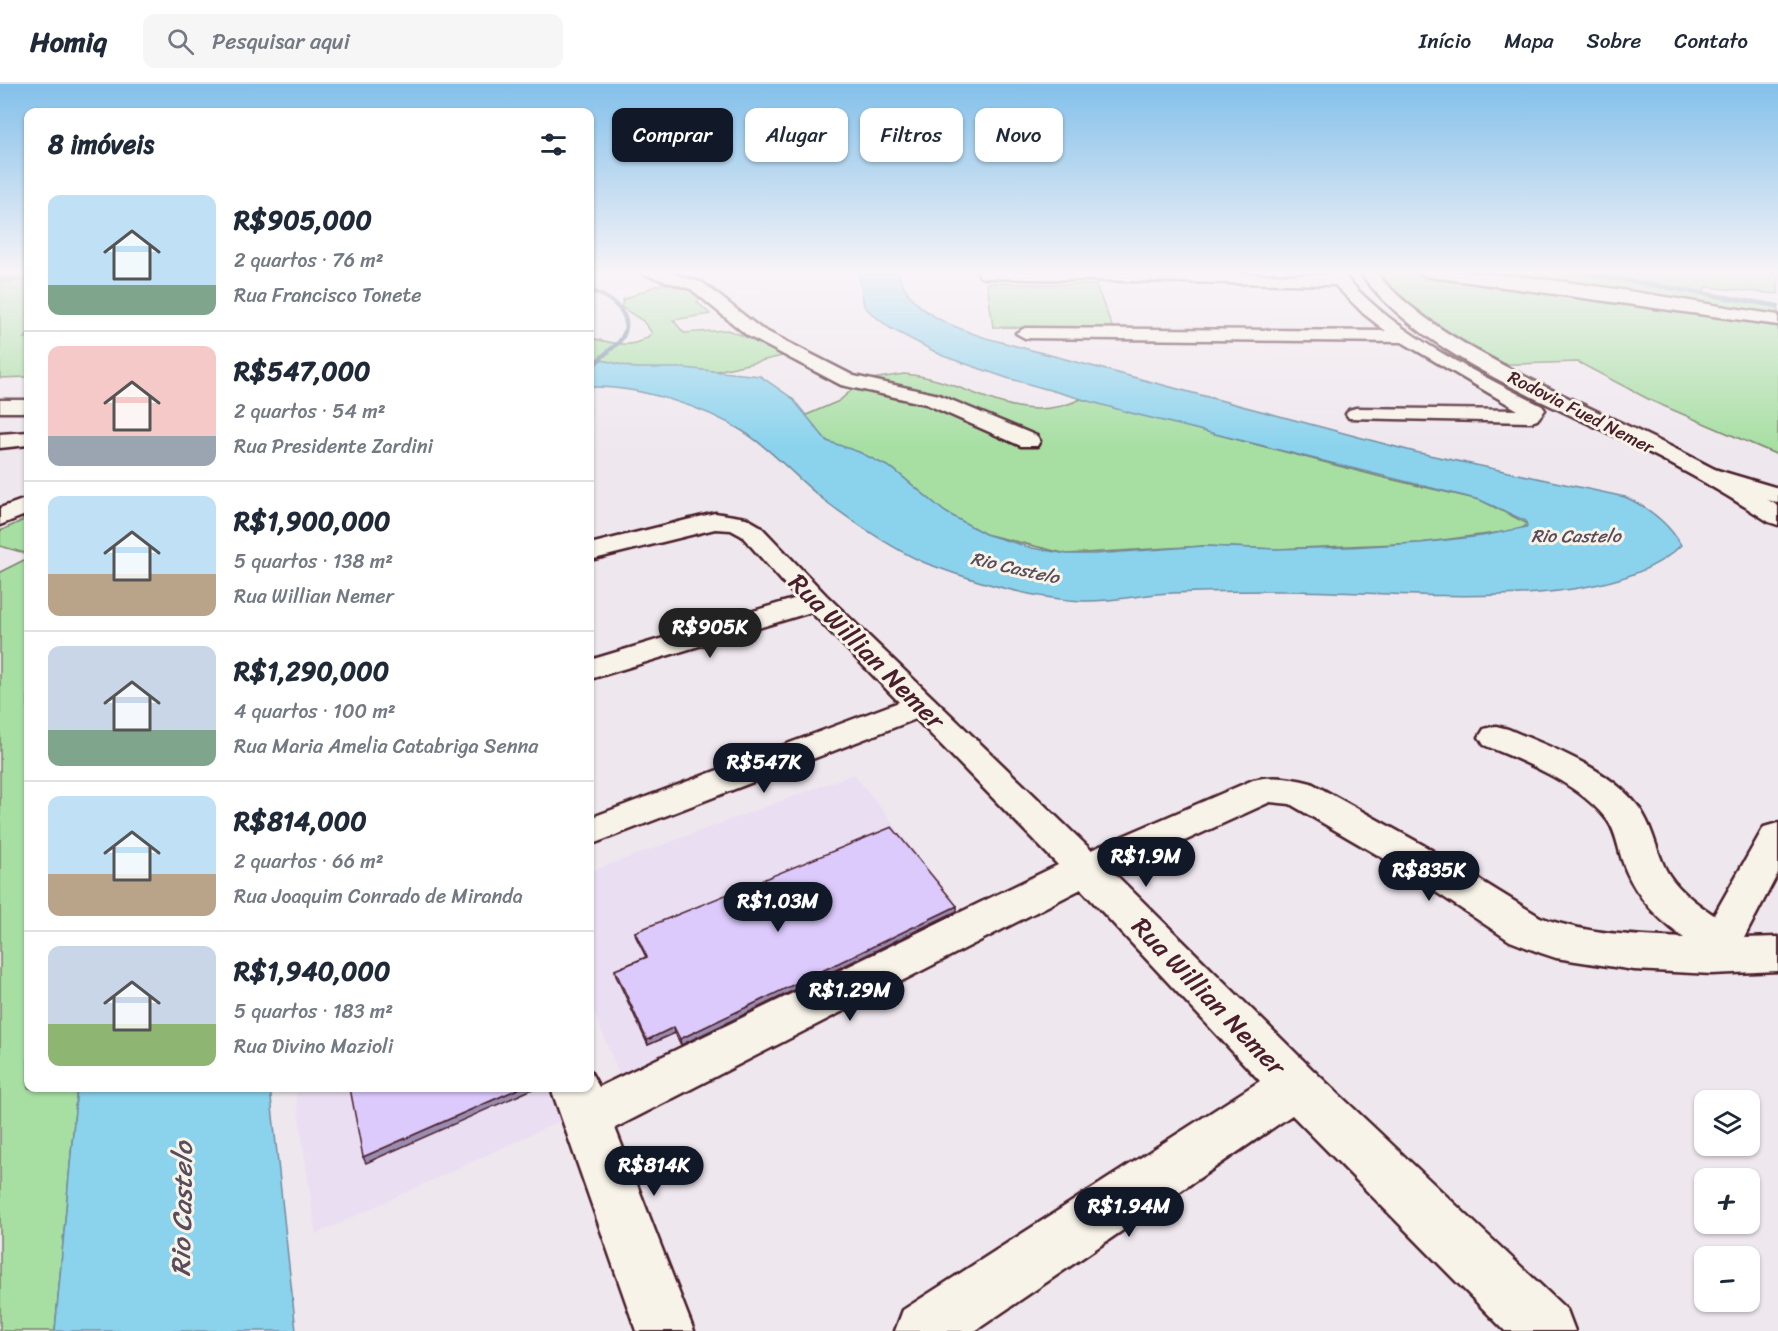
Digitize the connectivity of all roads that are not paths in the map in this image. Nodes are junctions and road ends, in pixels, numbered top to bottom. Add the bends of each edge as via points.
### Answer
1 (751, 329) edge
2 (1397, 329) edge
3 (1428, 329) edge
4 (1025, 333) dead end
5 (1437, 336) junction
6 (1409, 337) junction
7 (24, 405) edge
8 (0, 406) edge
9 (1356, 414) dead end
10 (24, 440) edge
11 (0, 441) edge
12 (1029, 441) dead end
13 (1707, 474) junction
14 (24, 489) edge
15 (1778, 496) edge
16 (0, 499) edge
17 (24, 507) edge
18 (0, 517) edge
19 (1778, 517) edge
20 (594, 551) edge
21 (816, 601) junction
22 (594, 669) edge
23 (920, 706) junction
24 (1496, 737) dead end
25 (594, 830) edge
26 (1778, 837) edge
27 (1086, 870) junction
28 (1717, 949) junction
29 (1778, 954) edge
30 (1295, 1084) junction
31 (581, 1103) edge
32 (665, 1331) edge
33 (924, 1331) edge
34 (1546, 1331) edge

1 - 12 street via 848,381 932,399
2 - 6 street
3 - 5 street, Rodovia Fued Nemer
4 - 6 street
5 - 6 street
5 - 13 street, Rodovia Fued Nemer
6 - 9 street via 1535,410 1530,416
7 - 8 street
10 - 11 street
13 - 15 street
13 - 19 street, Rodovia Fued Nemer
14 - 16 street
17 - 18 street
20 - 21 street, Rua Willian Nemer via 715,521 737,523 751,531
21 - 22 street
21 - 23 street, Rua Willian Nemer
23 - 25 street
23 - 27 street, Rua Willian Nemer
24 - 28 street via 1534,753 1607,798 1631,828 1644,866 1664,900
26 - 28 street
27 - 28 street via 1250,795 1266,789 1285,789 1298,792 1409,855 1535,933 1585,948
27 - 30 street, Rua Willian Nemer
27 - 31 street
28 - 29 street
30 - 33 street
30 - 34 street, Rua Willian Nemer
31 - 32 street

